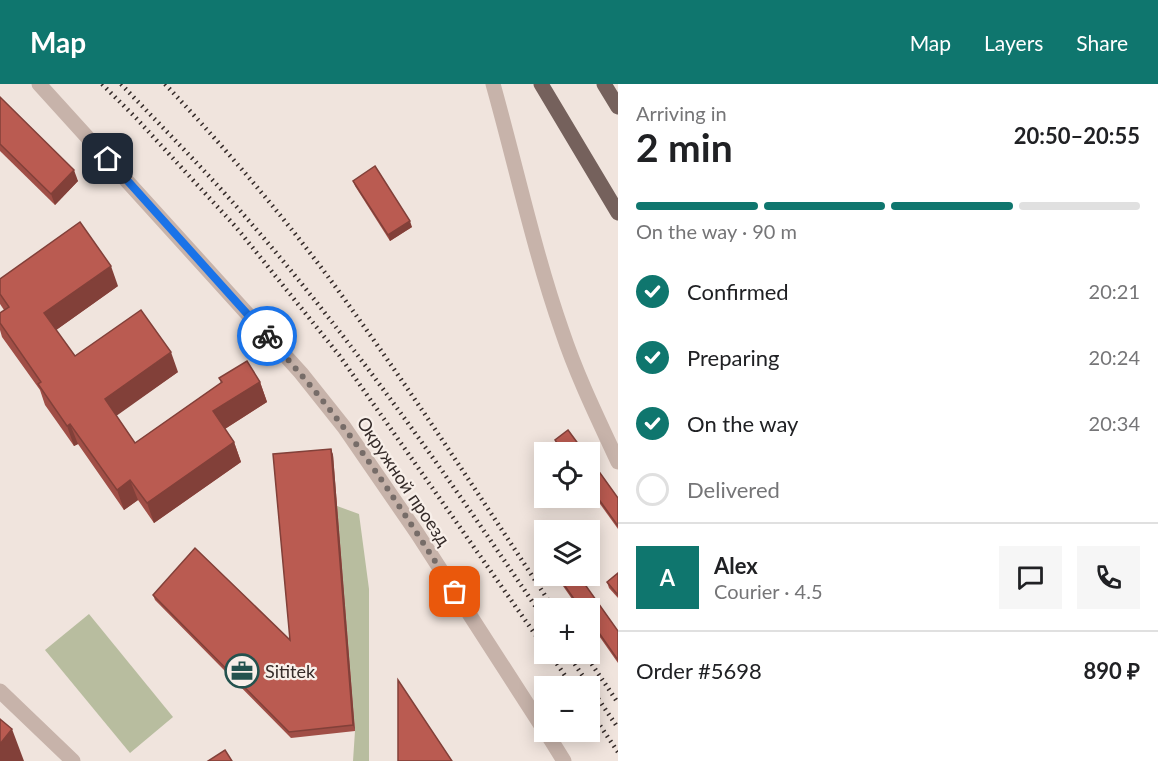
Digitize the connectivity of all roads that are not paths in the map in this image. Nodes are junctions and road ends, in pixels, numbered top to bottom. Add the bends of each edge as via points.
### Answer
1 (39, 84) edge
2 (493, 84) edge
3 (541, 84) edge
4 (604, 84) edge
5 (618, 107) edge
6 (618, 213) edge
7 (618, 462) edge
8 (0, 691) edge
9 (534, 714) edge
10 (552, 742) edge
11 (73, 761) edge
12 (564, 761) edge

1 - 9 street, Окружной проезд via 301,373 404,514
2 - 7 street via 562,332
3 - 6 main road
4 - 5 main road
8 - 11 street
10 - 12 street, Окружной проезд

